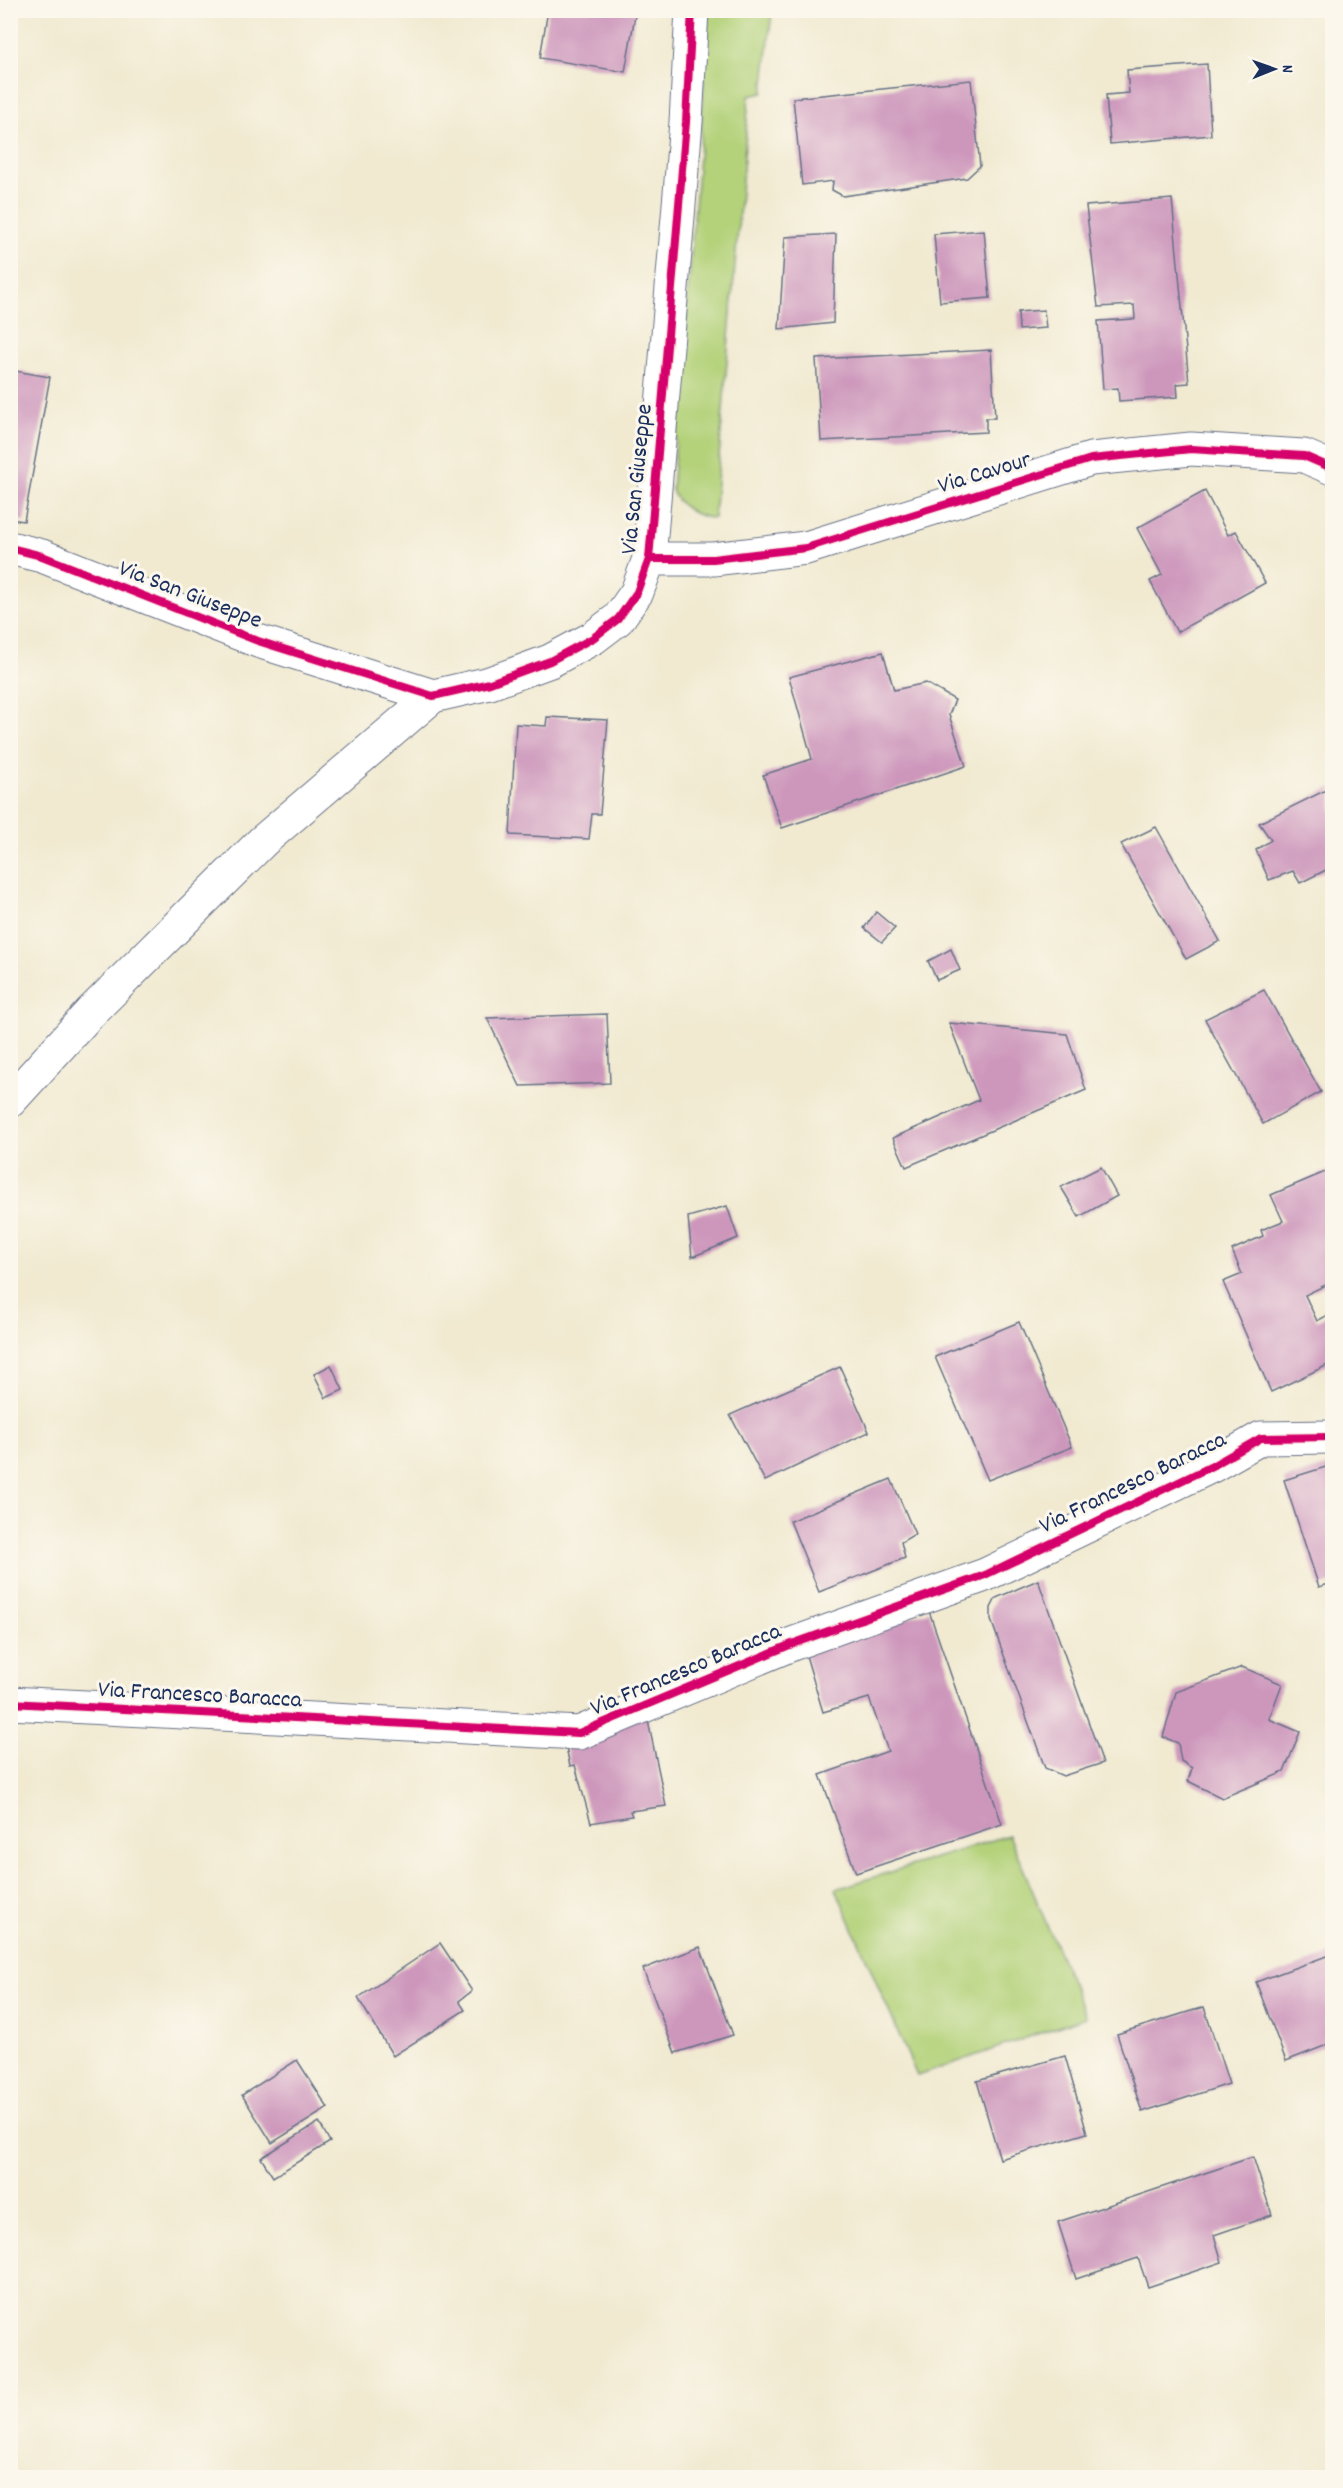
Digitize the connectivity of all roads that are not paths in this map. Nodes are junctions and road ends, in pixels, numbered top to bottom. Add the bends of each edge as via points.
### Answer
1 (692, 10) edge
2 (1332, 468) edge
3 (10, 548) edge
4 (649, 559) junction
5 (433, 696) junction
6 (10, 1101) edge
7 (1332, 1437) edge
8 (10, 1703) edge

1 - 4 street, Via San Giuseppe
2 - 4 street, Via Cavour via 1304,456 1191,449 1091,459 806,548 713,559
3 - 5 street, Via San Giuseppe via 42,556 258,641
4 - 5 street, Via San Giuseppe via 631,601 618,619 593,638 490,683
5 - 6 street via 263,841 90,1013
7 - 8 street, Via Francesco Baracca via 1261,1438 1212,1466 985,1575 792,1644 579,1733

